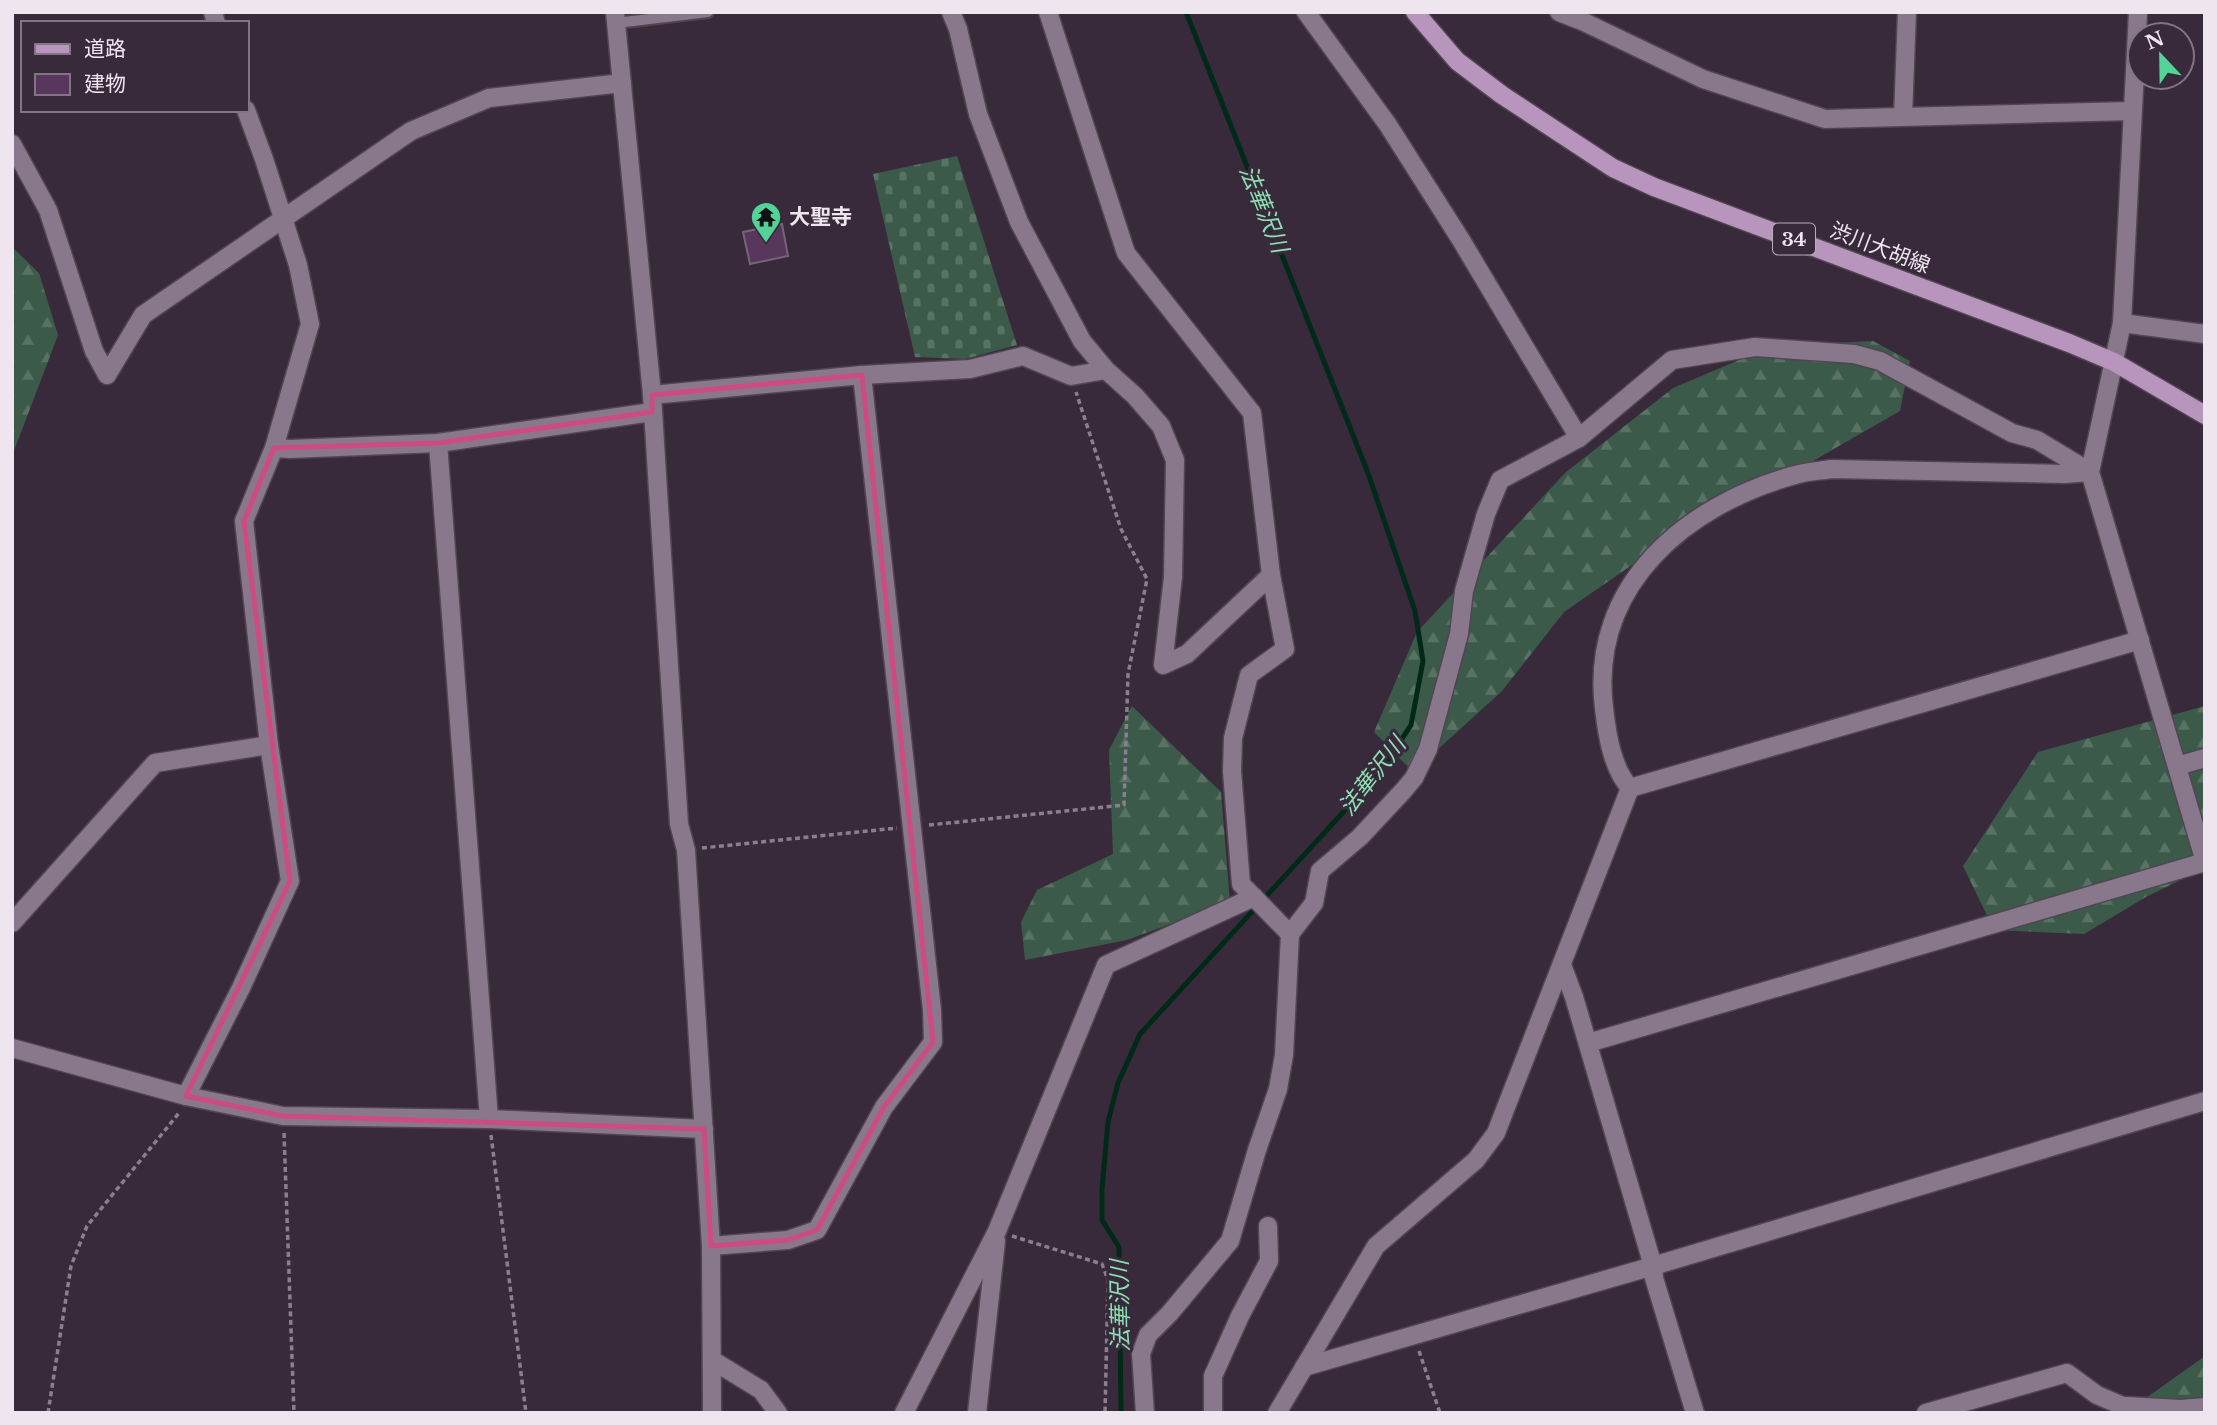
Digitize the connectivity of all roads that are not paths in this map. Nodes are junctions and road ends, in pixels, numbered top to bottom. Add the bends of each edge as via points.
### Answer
1 (708, 12) edge
2 (951, 12) edge
3 (1048, 12) edge
4 (1306, 12) edge
5 (1415, 12) edge
6 (1559, 12) edge
7 (1907, 12) edge
8 (2138, 12) edge
9 (615, 18) edge
10 (622, 83) junction
11 (2132, 111) junction
12 (247, 112) edge
13 (1903, 116) junction
14 (12, 144) edge
15 (283, 219) junction
16 (2122, 324) junction
17 (2205, 334) edge
18 (2114, 362) junction
19 (1105, 370) junction
20 (862, 375) junction
21 (652, 403) junction
22 (2205, 415) edge
23 (1579, 438) junction
24 (438, 443) junction
25 (274, 448) junction
26 (2090, 472) junction
27 (1271, 575) junction
28 (2140, 640) junction
29 (269, 745) junction
30 (2205, 758) edge
31 (2177, 766) junction
32 (1630, 788) junction
33 (2205, 862) edge
34 (1254, 897) junction
35 (12, 923) edge
36 (1290, 934) junction
37 (1562, 965) junction
38 (1588, 1043) junction
39 (12, 1048) edge
40 (186, 1096) junction
41 (2205, 1101) edge
42 (489, 1119) junction
43 (704, 1129) junction
44 (1268, 1226) dead end
45 (997, 1231) junction
46 (711, 1246) junction
47 (1653, 1266) junction
48 (712, 1360) junction
49 (1304, 1367) junction
50 (2205, 1407) edge
51 (2133, 1409) edge
52 (712, 1413) edge
53 (778, 1413) edge
54 (904, 1413) edge
55 (977, 1413) edge
56 (1145, 1413) edge
57 (1213, 1413) edge
58 (1277, 1413) edge
59 (1695, 1413) edge
60 (1926, 1413) edge

1 - 9 lane
2 - 19 street via 978,114 1019,222 1082,341
3 - 27 street via 1126,253 1252,413
4 - 23 street via 1395,136
5 - 18 main road, 渋川大胡線 / 34 via 1457,61 1613,168
6 - 13 street via 1703,79 1825,119
7 - 13 street
8 - 11 street
9 - 10 street
10 - 15 street via 489,98 411,131
10 - 21 street
11 - 13 street
11 - 16 street
12 - 15 street
14 - 15 street via 48,210 94,351 107,375 143,315
15 - 25 street via 310,324
16 - 17 street
16 - 18 street
18 - 22 main road, 渋川大胡線 / 34
18 - 26 street
19 - 20 street via 1071,376 1023,356 970,369
19 - 27 street via 1161,426 1175,460 1173,577 1163,665 1187,654
20 - 21 street
20 - 46 street via 933,1042 884,1107 817,1230 788,1240
21 - 24 street
21 - 43 street
23 - 26 street via 1672,360 1755,347 1799,349 1880,360
23 - 36 street via 1500,480 1464,591 1459,634 1428,749 1403,791 1320,871 1314,904
24 - 25 street
24 - 42 street
25 - 29 street via 244,521
26 - 28 street
26 - 32 street via 1796,474 1733,498 1686,527 1648,561 1626,590 1609,630 1602,694 1607,733 1622,779
27 - 34 street via 1285,649 1249,675 1233,738 1241,884
28 - 31 street
28 - 32 street
29 - 35 street via 155,763
29 - 40 street via 290,881
30 - 31 street
31 - 33 street
32 - 37 street
33 - 38 street
34 - 36 street
34 - 45 street via 1106,965
36 - 56 street via 1284,1055 1269,1119 1230,1241 1148,1335 1141,1354
37 - 38 street
37 - 49 street via 1496,1133 1476,1160 1376,1246
38 - 47 street
39 - 40 street
40 - 42 street via 283,1116
41 - 47 street
42 - 43 street
43 - 46 street
44 - 57 street via 1269,1261 1213,1376
45 - 54 street
45 - 55 street
46 - 48 street
47 - 49 street
47 - 59 street
48 - 52 street
48 - 53 street via 761,1390
49 - 58 street
50 - 51 street
51 - 60 street via 2097,1395 2067,1373

